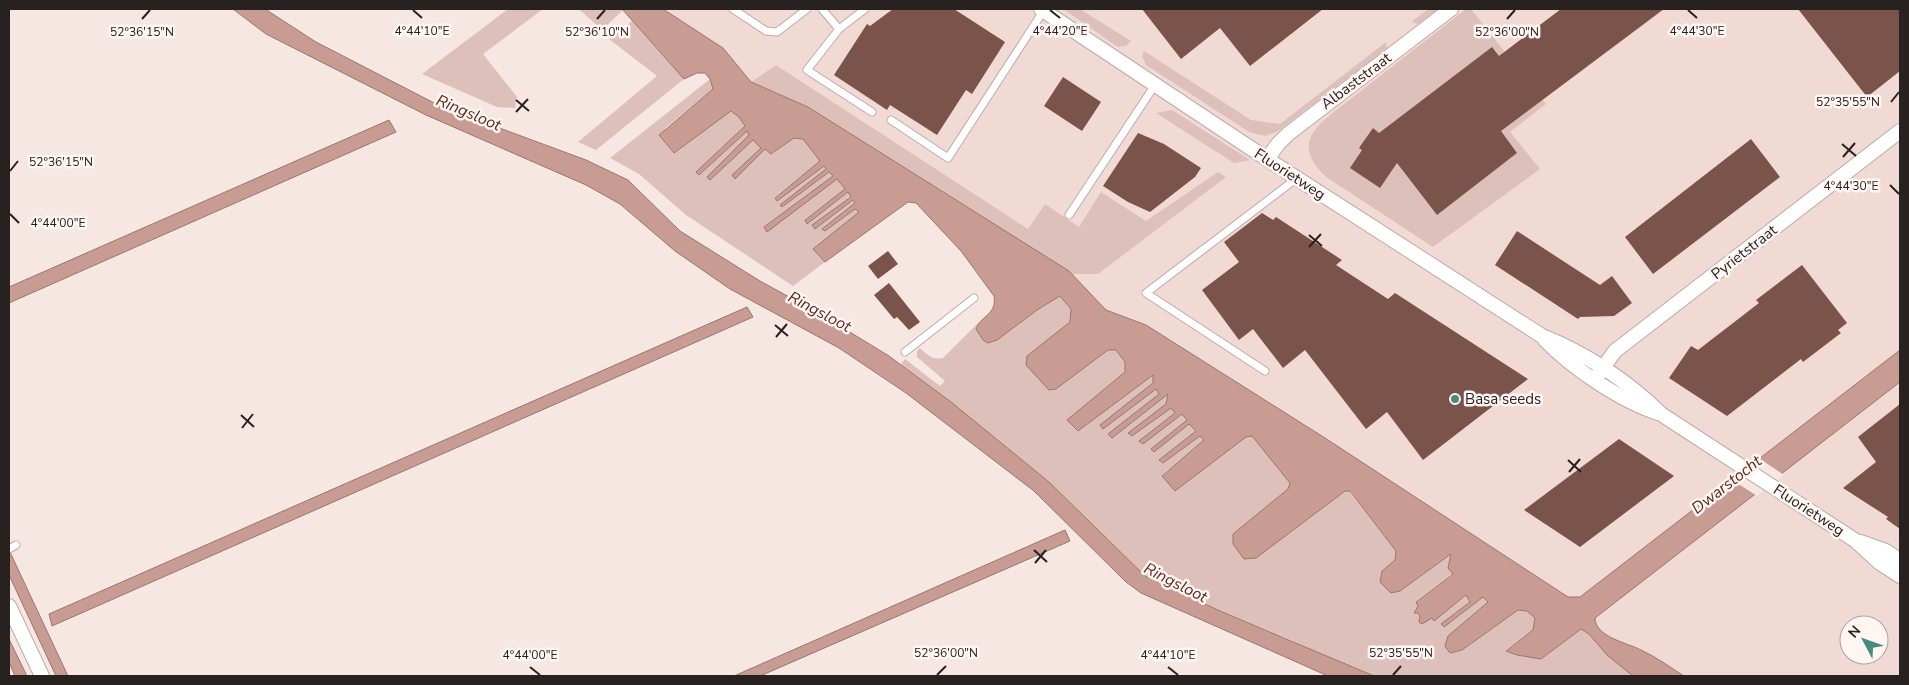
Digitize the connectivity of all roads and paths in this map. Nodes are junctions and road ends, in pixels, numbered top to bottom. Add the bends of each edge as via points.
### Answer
1 (733, 9) edge
2 (807, 9) edge
3 (822, 9) edge
4 (866, 9) edge
5 (1451, 9) edge
6 (1042, 10) edge
7 (839, 29) junction
8 (1154, 85) junction
9 (872, 112) dead end
10 (890, 120) dead end
11 (1900, 131) edge
12 (1267, 159) junction
13 (1297, 178) junction
14 (1069, 215) dead end
15 (974, 298) dead end
16 (906, 352) dead end
17 (1265, 371) dead end
18 (1599, 374) junction
19 (1856, 541) junction
20 (16, 546) dead end
21 (9, 549) edge
22 (1900, 560) edge
23 (1900, 576) edge
24 (9, 606) edge
25 (42, 676) edge

1 - 2 lane via 766,31 777,32
3 - 7 lane
4 - 7 lane
5 - 12 street, Albaststraat via 1288,134
6 - 8 street, Fluorietweg
6 - 10 lane via 948,158
7 - 9 lane via 807,70
8 - 12 street, Fluorietweg
8 - 14 lane
11 - 18 street, Pyrietstraat via 1619,348
12 - 13 street, Fluorietweg
13 - 17 lane via 1146,293
13 - 18 street, Fluorietweg via 1542,336 1559,354
15 - 16 lane
18 - 19 street, Fluorietweg via 1639,407 1661,414
19 - 22 street, Fluorietweg via 1886,551
19 - 23 street, Fluorietweg
20 - 21 lane
24 - 25 street

